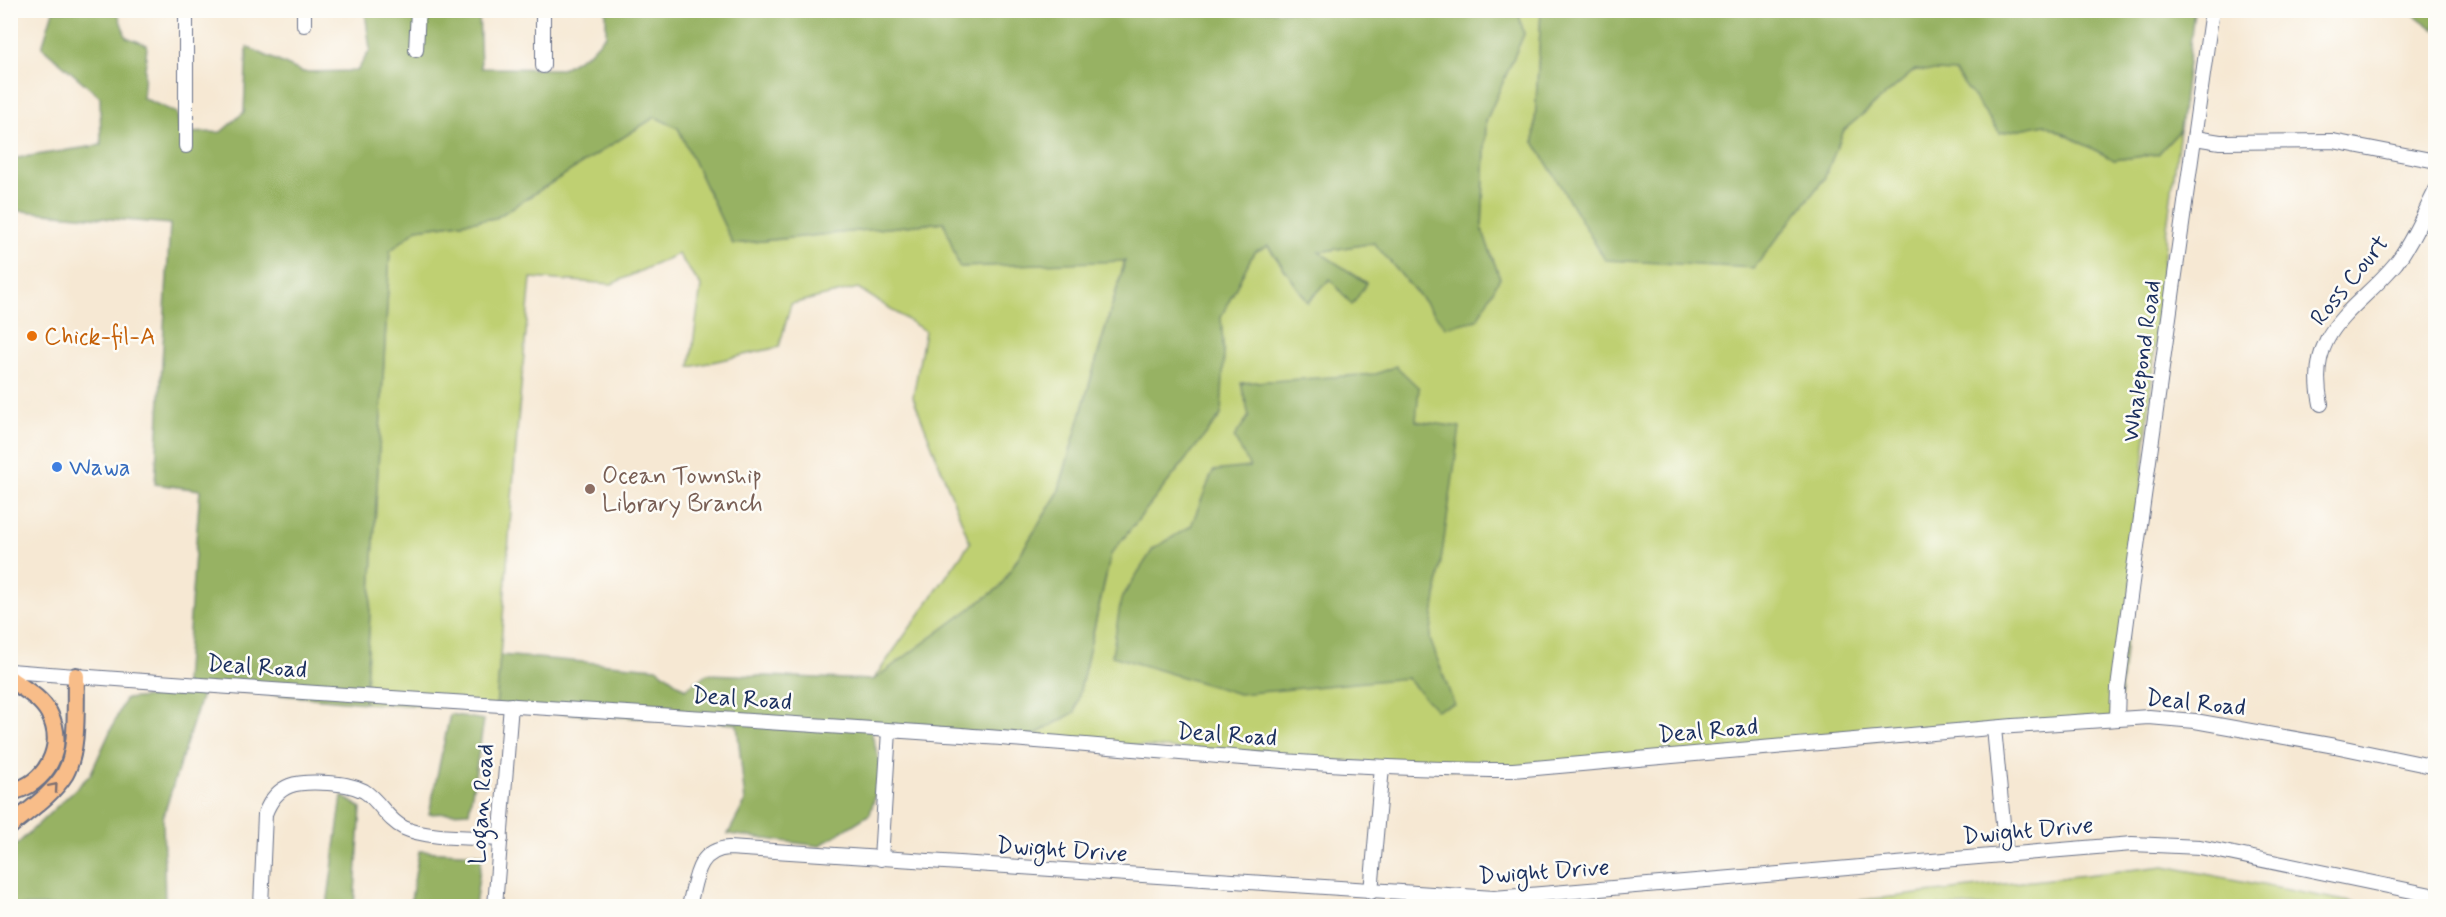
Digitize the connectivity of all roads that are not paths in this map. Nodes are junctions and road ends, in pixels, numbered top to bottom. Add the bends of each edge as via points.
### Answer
1 (186, 10) edge
2 (418, 10) edge
3 (543, 10) edge
4 (2212, 10) edge
5 (416, 50) dead end
6 (543, 66) dead end
7 (2195, 138) junction
8 (186, 146) dead end
9 (2436, 161) edge
10 (2436, 190) edge
11 (2321, 404) dead end
12 (10, 671) edge
13 (76, 676) junction
14 (10, 679) edge
15 (511, 705) junction
16 (2117, 718) junction
17 (1994, 728) junction
18 (889, 731) junction
19 (1382, 767) junction
20 (2436, 767) edge
21 (10, 792) edge
22 (10, 826) edge
23 (501, 839) junction
24 (2006, 855) junction
25 (881, 859) junction
26 (1371, 892) junction
27 (2436, 896) edge
28 (261, 906) edge
29 (495, 906) edge
30 (689, 906) edge

1 - 8 street
2 - 5 street
3 - 6 street
4 - 7 street, Whalepond Road
7 - 9 street via 2220,142 2333,141
7 - 16 street, Whalepond Road via 2129,605
10 - 11 street, Ross Court via 2404,251 2328,338 2317,371
12 - 13 street, Deal Road
13 - 15 street, Deal Road
22 -> 13 main road via 52,790 68,767 73,746
14 - 21 main road via 45,707 56,735 52,759 43,775
15 - 18 street, Deal Road
15 - 23 street, Logan Road
16 - 17 street, Deal Road
16 - 20 street, Deal Road via 2195,721
17 - 19 street, Deal Road via 1513,770
17 - 24 street
18 - 19 street, Deal Road
18 - 25 street
19 - 26 street
23 - 28 street via 416,832 396,824 374,799 353,786 295,783 278,792 265,814
23 - 29 street, Logan Road
24 - 26 street, Dwight Drive via 1522,897
24 - 27 street, Dwight Drive via 2132,844 2187,845
25 - 26 street, Dwight Drive
25 - 30 street, Dwight Drive via 720,849 701,863

